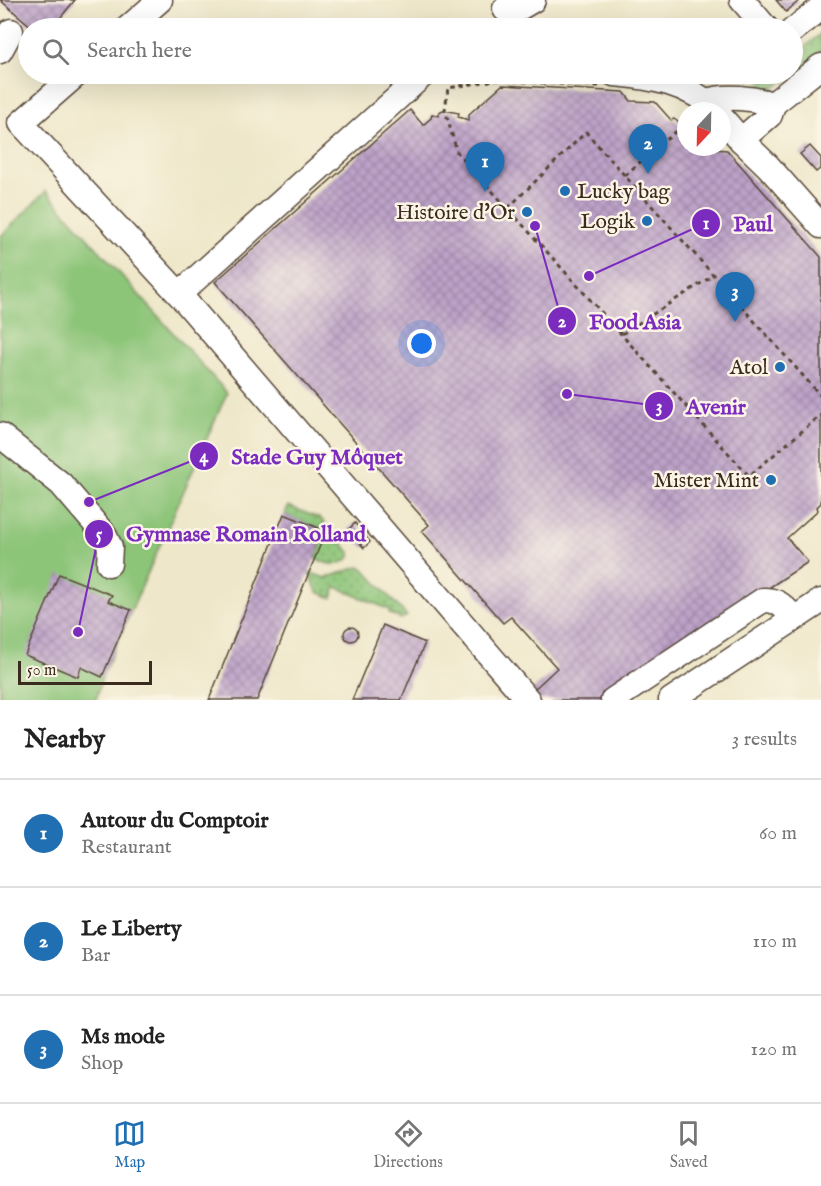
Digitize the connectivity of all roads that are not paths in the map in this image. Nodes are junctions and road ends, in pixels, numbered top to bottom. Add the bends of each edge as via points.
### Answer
1 (160, 0) edge
2 (533, 0) edge
3 (742, 0) edge
4 (821, 8) edge
5 (505, 9) dead end
6 (139, 18) edge
7 (757, 18) edge
8 (803, 22) edge
9 (821, 66) edge
10 (803, 80) edge
11 (66, 84) edge
12 (413, 84) edge
13 (670, 84) edge
14 (798, 84) edge
15 (704, 102) edge
16 (714, 102) edge
17 (773, 104) junction
18 (731, 128) edge
19 (741, 140) junction
20 (821, 226) edge
21 (179, 294) junction
22 (0, 435) edge
23 (110, 564) dead end
24 (821, 601) edge
25 (794, 618) junction
26 (674, 699) edge
27 (528, 700) edge
28 (613, 700) edge

1 - 6 street
2 - 5 street via 516,10
3 - 7 street
4 - 8 street
9 - 10 street
11 - 21 street via 21,123
12 - 21 street
13 - 15 street
14 - 17 street
16 - 17 street via 717,98
17 - 19 street via 770,115
18 - 19 street
19 - 20 street
21 - 27 street
22 - 23 street via 61,484 104,534 110,547
24 - 25 street
25 - 26 street
25 - 28 street via 781,603 763,600

